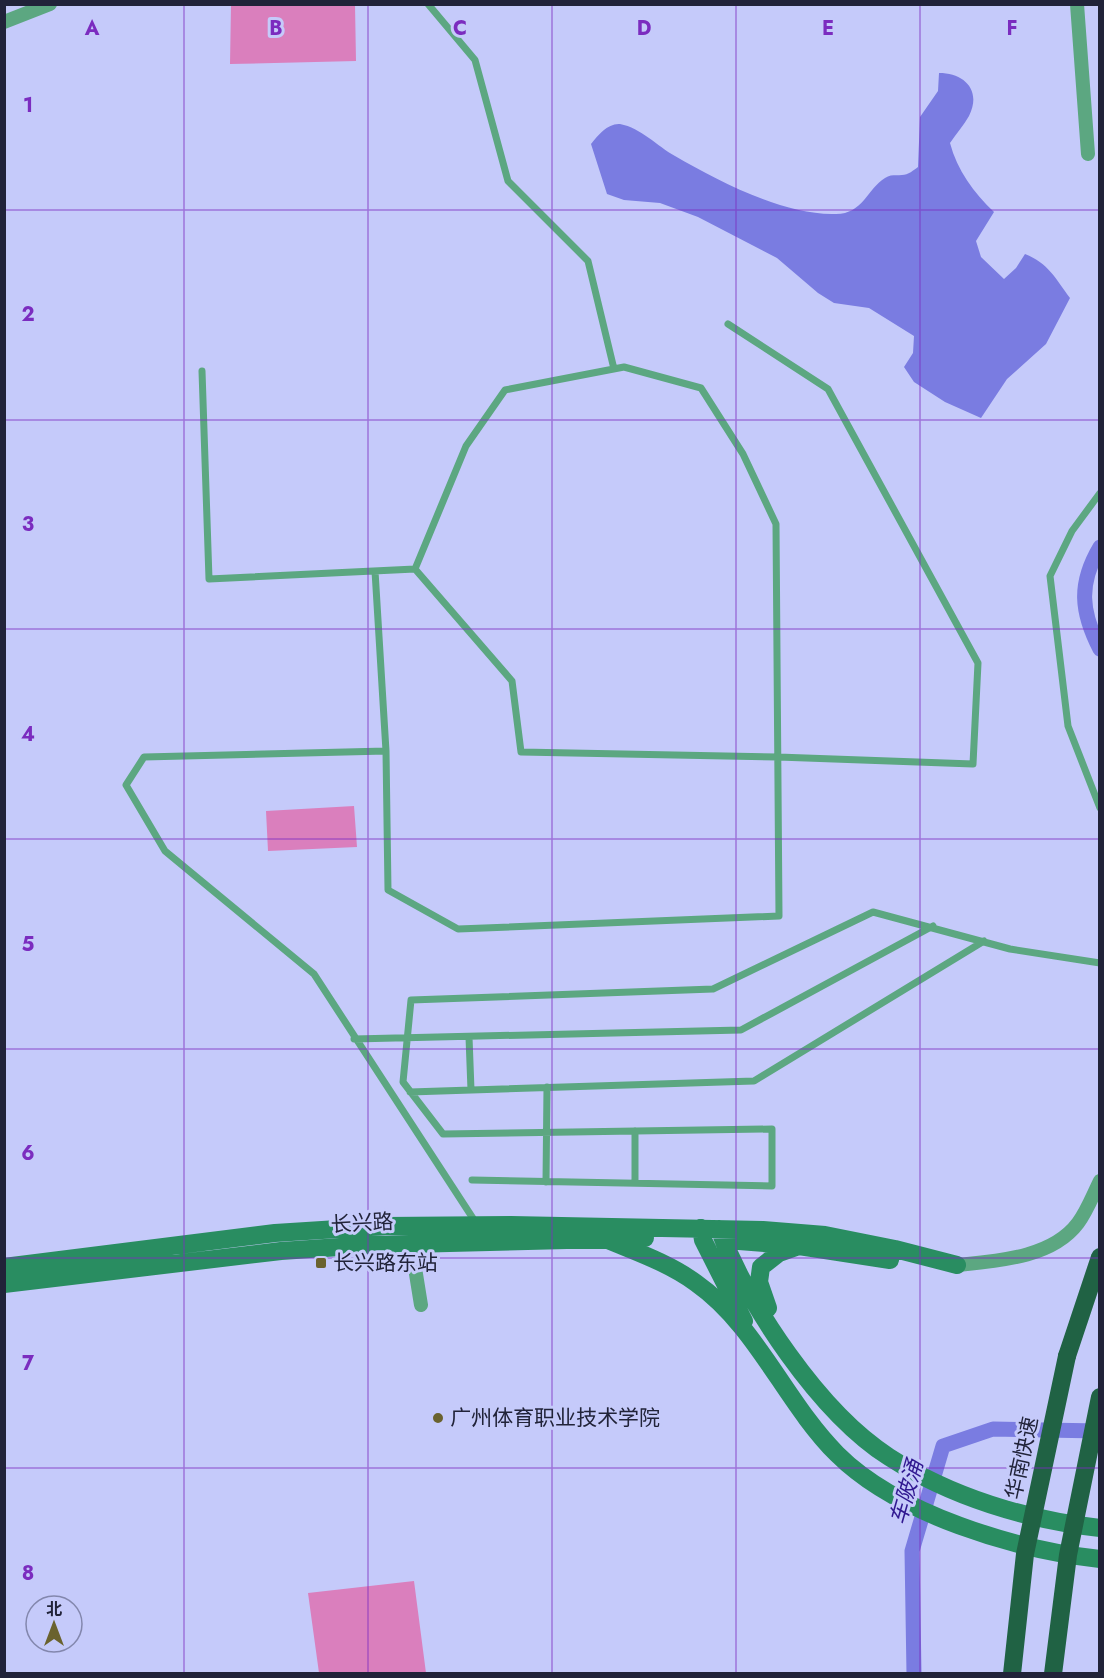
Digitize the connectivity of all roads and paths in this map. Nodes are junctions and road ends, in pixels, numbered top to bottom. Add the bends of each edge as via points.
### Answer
1 (50, 4) edge
2 (428, 4) edge
3 (1077, 4) edge
4 (4, 22) edge
5 (1088, 154) dead end
6 (728, 324) dead end
7 (614, 369) junction
8 (202, 371) dead end
9 (1100, 493) edge
10 (415, 569) junction
11 (375, 571) junction
12 (386, 751) junction
13 (778, 757) junction
14 (1100, 808) edge
15 (933, 926) junction
16 (984, 941) junction
17 (1100, 963) edge
18 (469, 1037) junction
19 (409, 1038) junction
20 (354, 1039) junction
21 (547, 1088) junction
22 (471, 1090) junction
23 (410, 1092) junction
24 (635, 1131) junction
25 (546, 1132) junction
26 (472, 1180) dead end
27 (1100, 1181) edge
28 (546, 1182) junction
29 (635, 1183) junction
30 (479, 1234) junction
31 (702, 1234) junction
32 (722, 1234) junction
33 (608, 1241) junction
34 (411, 1243) junction
35 (799, 1246) junction
36 (1100, 1257) edge
37 (957, 1265) junction
38 (4, 1268) edge
39 (4, 1284) edge
40 (421, 1305) dead end
41 (773, 1330) junction
42 (758, 1349) junction
43 (1100, 1397) edge
44 (1100, 1528) edge
45 (1100, 1559) edge
46 (1012, 1674) edge
47 (1053, 1674) edge

1 - 4 street
2 - 7 lane via 476,60 508,181 588,261
3 - 5 street
6 - 13 lane via 828,389 978,663 973,764
7 - 10 lane via 505,390 466,447
7 - 13 lane via 624,367 701,388 743,454 776,524
8 - 11 lane via 209,579
9 - 14 lane via 1072,531 1050,576 1068,726
10 - 11 lane
10 - 13 lane via 512,681 520,752
11 - 12 lane
12 - 13 lane via 388,890 458,929 779,916
12 - 20 lane via 144,757 126,785 165,851 314,974
15 - 16 lane
15 - 18 lane via 741,1030
15 - 19 lane via 873,912 713,989 411,1000
16 - 17 lane via 1010,949
16 - 21 lane via 754,1081
18 - 19 lane
18 - 22 lane
19 - 20 lane
19 - 23 lane via 403,1082
20 - 30 lane
21 - 22 lane
21 - 25 lane
22 - 23 lane
23 - 25 lane via 443,1134
24 - 25 lane
24 - 29 lane
24 - 29 lane via 772,1130 772,1186
25 - 28 lane
26 - 28 lane
27 - 37 street via 1078,1223 1064,1237 1018,1257
28 - 29 lane
30 - 31 street, 长兴路
30 - 33 street, 长兴路
30 - 34 street, 长兴路
30 - 38 street, 长兴路 via 385,1226 275,1233
31 - 32 street, 长兴路
31 - 33 street, 长兴路
31 - 42 street
32 - 35 street
32 - 37 street via 825,1235
32 - 41 street via 731,1259
33 - 42 street via 662,1263 696,1283 730,1312
34 - 39 street, 长兴路 via 281,1251
34 - 40 street
35 - 37 street
35 - 41 street via 779,1253 761,1267 759,1282
36 - 46 highway, 华南快速, bridge via 1067,1356 1026,1554
41 - 44 street via 841,1417 888,1456 937,1482 1018,1514
42 - 45 street via 784,1389 837,1454 903,1502 1007,1540
43 - 47 highway, bridge via 1068,1555

